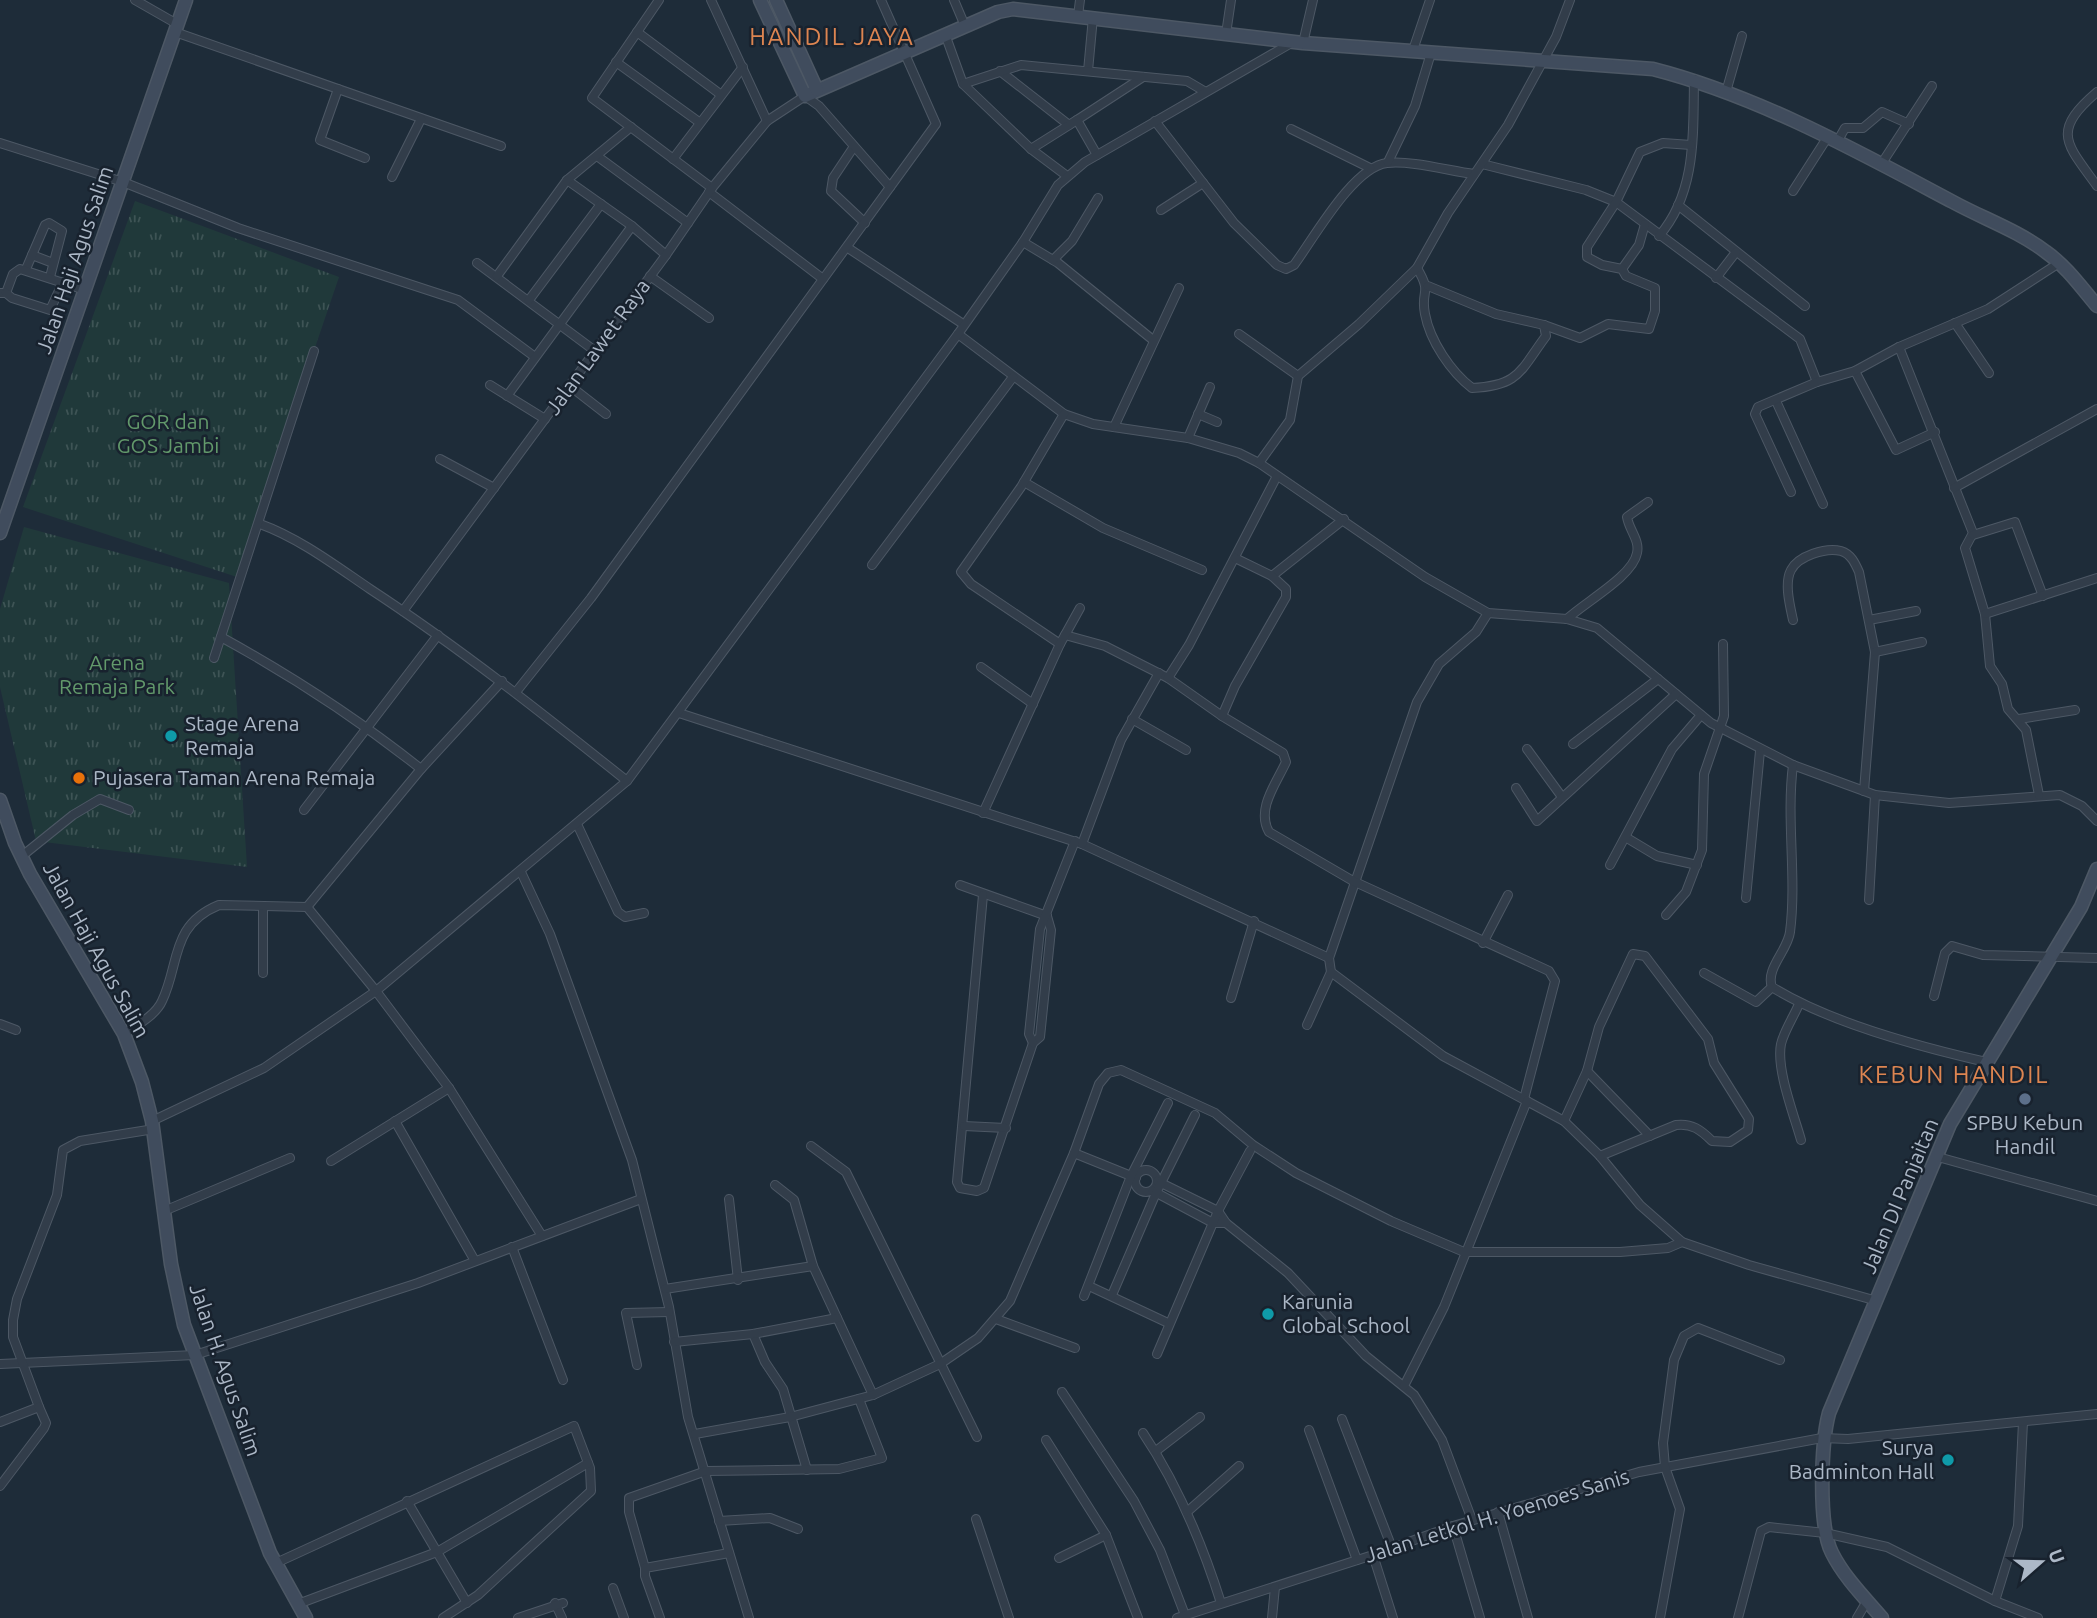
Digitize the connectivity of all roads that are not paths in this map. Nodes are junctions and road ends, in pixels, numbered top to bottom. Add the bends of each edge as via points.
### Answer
1 (135, 0) edge
2 (186, 0) edge
3 (659, 0) edge
4 (711, 0) edge
5 (760, 0) edge
6 (883, 0) edge
7 (954, 0) edge
8 (1080, 0) edge
9 (1231, 0) edge
10 (1313, 0) edge
11 (1430, 0) edge
12 (1570, 0) edge
13 (778, 5) edge
14 (1005, 5) edge
15 (1032, 6) edge
16 (768, 16) junction
17 (1078, 16) junction
18 (1093, 17) junction
19 (965, 26) junction
20 (176, 28) junction
21 (637, 32) junction
22 (945, 34) junction
23 (1226, 34) junction
24 (1742, 36) dead end
25 (1298, 43) junction
26 (1413, 50) junction
27 (904, 52) junction
28 (1431, 53) junction
29 (1542, 60) junction
30 (616, 62) junction
31 (743, 67) junction
32 (1000, 71) junction
33 (1088, 71) junction
34 (1143, 77) junction
35 (1694, 79) junction
36 (963, 84) junction
37 (1932, 86) dead end
38 (338, 89) junction
39 (1204, 91) junction
40 (1726, 92) junction
41 (2097, 92) edge
42 (811, 93) junction
43 (720, 94) junction
44 (421, 119) junction
45 (767, 121) junction
46 (1155, 121) junction
47 (699, 122) junction
48 (1073, 123) junction
49 (1909, 124) junction
50 (631, 127) junction
51 (1291, 129) dead end
52 (1832, 140) junction
53 (0, 143) edge
54 (1691, 145) junction
55 (501, 146) dead end
56 (853, 148) junction
57 (1031, 149) junction
58 (1097, 155) junction
59 (597, 156) junction
60 (365, 158) dead end
61 (673, 159) junction
62 (1388, 162) junction
63 (1882, 163) junction
64 (1482, 164) junction
65 (1370, 168) junction
66 (1474, 174) junction
67 (1067, 176) junction
68 (392, 177) dead end
69 (567, 180) junction
70 (123, 182) junction
71 (1203, 183) junction
72 (2097, 186) edge
73 (891, 187) junction
74 (710, 190) junction
75 (1793, 191) dead end
76 (1098, 198) dead end
77 (1616, 202) junction
78 (601, 204) junction
79 (1678, 205) junction
80 (1161, 210) dead end
81 (688, 223) junction
82 (865, 223) junction
83 (1645, 224) junction
84 (632, 226) junction
85 (1660, 236) junction
86 (1023, 242) junction
87 (848, 248) junction
88 (1736, 252) junction
89 (32, 255) junction
90 (666, 255) junction
91 (1053, 260) junction
92 (477, 263) dead end
93 (2059, 263) junction
94 (53, 264) junction
95 (1417, 268) junction
96 (26, 269) junction
97 (1622, 269) junction
98 (497, 276) junction
99 (650, 276) junction
100 (50, 277) junction
101 (1716, 278) junction
102 (823, 279) junction
103 (63, 282) junction
104 (1428, 286) junction
105 (1179, 288) dead end
106 (85, 290) junction
107 (3, 293) edge
108 (529, 300) junction
109 (1805, 306) dead end
110 (2097, 306) edge
111 (709, 318) dead end
112 (1955, 323) junction
113 (559, 324) junction
114 (963, 324) junction
115 (1544, 325) junction
116 (958, 334) junction
117 (1239, 334) dead end
118 (1153, 340) junction
119 (1899, 347) junction
120 (314, 351) dead end
121 (595, 351) junction
122 (535, 357) junction
123 (1855, 371) junction
124 (1989, 373) dead end
125 (1297, 376) junction
126 (1013, 377) junction
127 (1818, 382) junction
128 (490, 385) dead end
129 (570, 386) junction
130 (1210, 387) dead end
131 (507, 396) junction
132 (1776, 401) junction
133 (2097, 409) edge
134 (606, 414) dead end
135 (1064, 414) junction
136 (1198, 414) junction
137 (545, 419) junction
138 (1217, 422) dead end
139 (1114, 427) junction
140 (1935, 432) junction
141 (1188, 438) junction
142 (440, 459) dead end
143 (1259, 463) junction
144 (1277, 476) junction
145 (1024, 482) junction
146 (494, 488) junction
147 (1954, 488) junction
148 (1791, 492) dead end
149 (1648, 502) dead end
150 (1823, 504) dead end
151 (1344, 519) junction
152 (260, 524) junction
153 (0, 533) edge
154 (1973, 535) junction
155 (1235, 558) junction
156 (872, 565) dead end
157 (1202, 570) dead end
158 (1272, 576) junction
159 (2097, 578) edge
160 (2043, 596) junction
161 (1080, 608) dead end
162 (403, 611) junction
163 (1916, 611) dead end
164 (1488, 613) junction
165 (1985, 614) junction
166 (1567, 620) junction
167 (1793, 620) dead end
168 (1869, 620) junction
169 (438, 635) junction
170 (1065, 635) junction
171 (221, 637) junction
172 (1922, 642) dead end
173 (1060, 644) junction
174 (1723, 644) dead end
175 (1875, 652) junction
176 (214, 658) dead end
177 (981, 667) dead end
178 (1159, 673) junction
179 (1168, 678) junction
180 (1658, 679) junction
181 (502, 681) junction
182 (516, 692) junction
183 (1676, 694) junction
184 (1032, 704) junction
185 (2075, 710) dead end
186 (679, 712) junction
187 (1701, 715) junction
188 (1222, 716) junction
189 (1132, 719) junction
190 (2019, 719) junction
191 (367, 726) junction
192 (1718, 728) junction
193 (1573, 744) dead end
194 (1527, 749) dead end
195 (1186, 750) dead end
196 (1760, 751) junction
197 (1793, 765) junction
198 (421, 769) junction
199 (626, 781) junction
200 (1516, 788) dead end
201 (1864, 791) junction
202 (1875, 794) junction
203 (2039, 795) junction
204 (1562, 797) junction
205 (0, 800) edge
206 (129, 810) dead end
207 (304, 810) dead end
208 (983, 813) junction
209 (2097, 821) edge
210 (577, 824) junction
211 (5, 831) edge
212 (1627, 838) junction
213 (1079, 842) junction
214 (22, 856) junction
215 (1697, 864) junction
216 (1610, 865) dead end
217 (2097, 869) edge
218 (522, 872) junction
219 (1353, 881) junction
220 (960, 885) dead end
221 (983, 895) junction
222 (1508, 895) dead end
223 (1746, 898) dead end
224 (1869, 900) dead end
225 (307, 907) junction
226 (263, 908) junction
227 (644, 913) dead end
228 (1666, 915) dead end
229 (1047, 916) junction
230 (1254, 921) junction
231 (1483, 943) junction
232 (2053, 955) junction
233 (1329, 958) junction
234 (2097, 958) edge
235 (1331, 972) junction
236 (263, 973) dead end
237 (1704, 973) dead end
238 (1772, 987) junction
239 (376, 991) junction
240 (1934, 996) dead end
241 (1231, 998) dead end
242 (1799, 1004) junction
243 (0, 1024) edge
244 (1307, 1025) dead end
245 (16, 1030) dead end
246 (124, 1034) junction
247 (1986, 1062) junction
248 (1587, 1071) junction
249 (449, 1088) junction
250 (1526, 1100) junction
251 (1168, 1103) dead end
252 (1195, 1115) dead end
253 (395, 1121) junction
254 (1564, 1121) junction
255 (153, 1125) junction
256 (964, 1126) junction
257 (1006, 1128) junction
258 (1650, 1136) junction
259 (1801, 1140) dead end
260 (811, 1146) dead end
261 (1250, 1151) dead end
262 (1074, 1153) junction
263 (1600, 1156) junction
264 (1938, 1157) junction
265 (290, 1158) dead end
266 (331, 1161) dead end
267 (1134, 1177) junction
268 (1159, 1182) junction
269 (775, 1185) dead end
270 (1154, 1192) junction
271 (641, 1199) junction
272 (729, 1199) dead end
273 (2097, 1200) edge
274 (164, 1211) junction
275 (1218, 1211) junction
276 (1213, 1223) junction
277 (1227, 1223) junction
278 (542, 1236) junction
279 (1682, 1242) junction
280 (512, 1247) junction
281 (1464, 1252) junction
282 (475, 1261) junction
283 (813, 1265) junction
284 (738, 1280) junction
285 (1089, 1286) junction
286 (664, 1289) junction
287 (1112, 1295) junction
288 (1084, 1296) dead end
289 (1877, 1301) junction
290 (669, 1312) junction
291 (837, 1318) junction
292 (996, 1319) junction
293 (1168, 1323) junction
294 (753, 1334) junction
295 (674, 1342) junction
296 (1075, 1348) dead end
297 (1157, 1354) dead end
298 (195, 1355) junction
299 (1780, 1360) dead end
300 (0, 1364) edge
301 (23, 1364) junction
302 (940, 1364) junction
303 (637, 1365) dead end
304 (563, 1380) dead end
305 (1404, 1386) junction
306 (1062, 1392) dead end
307 (873, 1395) junction
308 (859, 1399) junction
309 (39, 1407) junction
310 (2097, 1414) edge
311 (790, 1417) junction
312 (1200, 1417) dead end
313 (1342, 1419) dead end
314 (2, 1420) edge
315 (2023, 1422) junction
316 (1309, 1430) dead end
317 (695, 1433) junction
318 (1143, 1433) dead end
319 (977, 1437) dead end
320 (1822, 1438) junction
321 (1046, 1440) dead end
322 (1156, 1451) junction
323 (588, 1463) junction
324 (1240, 1466) dead end
325 (1665, 1467) junction
326 (807, 1470) junction
327 (706, 1471) junction
328 (0, 1486) edge
329 (407, 1501) junction
330 (1187, 1512) junction
331 (1498, 1512) junction
332 (976, 1519) dead end
333 (1472, 1520) junction
334 (719, 1521) junction
335 (1453, 1525) junction
336 (799, 1529) dead end
337 (1825, 1533) junction
338 (1106, 1535) junction
339 (1392, 1548) junction
340 (437, 1552) junction
341 (729, 1553) junction
342 (1373, 1555) junction
343 (1059, 1558) dead end
344 (1357, 1560) junction
345 (276, 1563) junction
346 (645, 1568) junction
347 (1275, 1587) junction
348 (613, 1588) dead end
349 (1867, 1601) junction
350 (1995, 1601) junction
351 (467, 1603) junction
352 (1221, 1603) junction
353 (298, 1604) junction
354 (1181, 1616) edge
355 (306, 1618) edge
356 (443, 1618) edge
357 (518, 1618) edge
358 (562, 1618) edge
359 (624, 1618) edge
360 (660, 1618) edge
361 (749, 1618) edge
362 (1009, 1618) edge
363 (1138, 1618) edge
364 (1272, 1618) edge
365 (1393, 1618) edge
366 (1480, 1618) edge
367 (1528, 1618) edge
368 (1660, 1618) edge
369 (1738, 1618) edge
370 (1857, 1618) edge
371 (1882, 1618) edge
372 (2038, 1618) edge

1 - 20 street
2 - 20 street, Jalan Haji Agus Salim
3 - 21 street
4 - 31 street
5 - 16 street
6 - 27 street
7 - 19 street
8 - 17 street
9 - 23 street
10 - 25 street
11 - 26 street
12 - 29 street
13 - 16 street
13 - 42 street
14 - 15 street
14 - 19 street
15 - 17 street
16 - 42 street
17 - 18 street
18 - 23 street
18 - 33 street
19 - 22 street
20 - 38 street
20 - 70 street, Jalan Haji Agus Salim
21 - 30 street
21 - 43 street
22 - 27 street
22 - 36 street
23 - 25 street
24 - 40 street
25 - 26 street
25 - 39 street
26 - 28 street
27 - 42 street
27 - 73 street via 936,124
28 - 29 street
28 - 62 street via 1415,106
29 - 35 street via 1653,69
29 - 64 street
30 - 47 street
30 - 50 street via 592,98
31 - 43 street
31 - 45 street
32 - 33 street via 1021,65
32 - 36 street
32 - 48 street
33 - 34 street
34 - 39 street via 1187,81
34 - 48 street
35 - 40 street
35 - 54 street
36 - 57 street
37 - 49 street
38 - 44 street
38 - 60 street via 320,140
39 - 46 street
40 - 52 street
41 - 72 street via 2081,106 2066,135 2067,145
42 - 45 street, Jalan Lawet Raya
42 - 56 street
43 - 47 street
44 - 55 street
44 - 68 street
45 - 74 street, Jalan Lawet Raya
46 - 58 street
46 - 71 street
47 - 61 street
48 - 57 street
48 - 58 street
49 - 52 street via 1882,111 1863,128 1844,128
49 - 63 street
50 - 59 street
50 - 61 street
51 - 65 street
52 - 63 street
52 - 75 street
53 - 70 street
54 - 77 street via 1663,143 1640,152
54 - 79 street via 1689,173
56 - 73 street
56 - 82 street via 833,178 831,191
57 - 67 street
58 - 67 street
59 - 69 street
59 - 81 street
61 - 74 street
62 - 65 street
62 - 66 street
63 - 93 street via 2019,233
64 - 66 street
64 - 77 street
65 - 71 street via 1294,265 1286,269 1234,223
66 - 95 street
67 - 86 street
69 - 78 street
69 - 98 street
70 - 106 street, Jalan Haji Agus Salim
70 - 122 street via 238,228 458,300
71 - 80 street
73 - 82 street
74 - 81 street, Jalan Lawet Raya
74 - 102 street
76 - 91 street via 1072,242
77 - 83 street
77 - 97 street via 1586,251 1587,257 1601,265
78 - 84 street
78 - 108 street
79 - 85 street
79 - 88 street
81 - 90 street, Jalan Lawet Raya
82 - 87 street
83 - 85 street
83 - 97 street via 1639,245
84 - 90 street
84 - 113 street
85 - 101 street
86 - 91 street
86 - 114 street
87 - 102 street
87 - 114 street
88 - 101 street
88 - 109 street
89 - 94 street
89 - 94 street via 45,225 60,227
89 - 96 street
90 - 99 street, Jalan Lawet Raya
91 - 118 street
92 - 98 street
93 - 110 street
93 - 112 street via 2012,296
94 - 100 street
95 - 104 street
95 - 125 street
96 - 100 street
96 - 107 street via 16,270
97 - 115 street via 1626,276 1656,289 1649,329 1608,324 1580,338
98 - 108 street
99 - 111 street
99 - 121 street, Jalan Lawet Raya
100 - 103 street
101 - 127 street via 1800,339
102 - 182 street via 599,587
103 - 106 street
103 - 107 street via 50,310
104 - 115 street via 1496,314
104 - 115 street via 1425,316 1457,377 1472,388 1499,387 1514,379 1546,336
105 - 118 street
106 - 153 street, Jalan Haji Agus Salim
108 - 113 street
112 - 119 street
112 - 124 street
113 - 121 street
113 - 122 street
114 - 116 street
116 - 126 street
116 - 186 street
117 - 125 street
118 - 139 street
119 - 123 street
119 - 140 street
120 - 152 street
121 - 129 street, Jalan Lawet Raya
122 - 131 street
123 - 127 street
123 - 140 street via 1896,450
125 - 143 street via 1290,420
126 - 135 street
126 - 156 street
127 - 132 street
128 - 131 street
129 - 134 street
129 - 137 street, Jalan Lawet Raya
130 - 136 street
131 - 137 street
132 - 148 street via 1759,407 1755,414
132 - 150 street
133 - 147 street
135 - 139 street
135 - 145 street
136 - 138 street
136 - 141 street
137 - 146 street, Jalan Lawet Raya
139 - 141 street
140 - 147 street
141 - 143 street
142 - 146 street
143 - 144 street
144 - 151 street
144 - 155 street
145 - 157 street via 1104,528
145 - 173 street via 961,574
146 - 162 street, Jalan Lawet Raya
147 - 154 street
149 - 166 street via 1627,517 1637,540 1632,565
151 - 158 street
151 - 164 street via 1425,577
152 - 162 street via 315,553
152 - 171 street
154 - 160 street via 2015,522
154 - 165 street via 1965,548
155 - 158 street
155 - 179 street
158 - 188 street via 1286,589 1286,597
159 - 160 street
160 - 165 street
161 - 170 street
162 - 169 street
163 - 168 street
164 - 166 street
164 - 219 street via 1476,632 1439,664 1417,702
165 - 190 street via 1990,666 2002,684 2008,709
166 - 180 street via 1597,628
167 - 168 street via 1789,601 1792,566 1831,550 1853,560
168 - 175 street
169 - 181 street
169 - 191 street
170 - 173 street
170 - 178 street via 1105,646
171 - 176 street
171 - 191 street
172 - 175 street
173 - 184 street
174 - 192 street via 1725,706
175 - 201 street
177 - 184 street
178 - 179 street
178 - 189 street
179 - 188 street
180 - 183 street
180 - 193 street
181 - 182 street
181 - 198 street
182 - 199 street
183 - 187 street
183 - 204 street
184 - 208 street
185 - 190 street
186 - 199 street
186 - 208 street
187 - 192 street
187 - 212 street via 1672,749
188 - 219 street via 1283,753 1286,762 1263,811 1269,832
189 - 195 street
189 - 213 street
190 - 203 street via 2031,743
191 - 198 street
191 - 207 street
192 - 196 street
192 - 215 street via 1704,774 1704,825
194 - 204 street
196 - 197 street
196 - 223 street
197 - 201 street
197 - 238 street via 1790,933 1771,978
198 - 225 street
199 - 210 street
200 - 204 street via 1537,821
201 - 202 street
202 - 203 street via 1949,803
202 - 224 street
203 - 209 street via 2070,798
205 - 211 street, Jalan Haji Agus Salim
206 - 214 street via 100,799
208 - 213 street
210 - 218 street
210 - 227 street via 618,912 625,917
211 - 214 street, Jalan Haji Agus Salim
212 - 215 street via 1657,856
212 - 216 street
213 - 229 street
213 - 230 street
214 - 246 street, Jalan Haji Agus Salim
215 - 228 street via 1686,892
217 - 232 street, Jalan DI Panjaitan
218 - 239 street
218 - 271 street via 550,934 632,1160
219 - 231 street
219 - 233 street
220 - 221 street
221 - 229 street
221 - 256 street
222 - 231 street
225 - 226 street
225 - 239 street
226 - 236 street
226 - 246 street via 219,905 207,910 179,941 163,1001
229 - 257 street via 1040,929 1029,1034 1033,1043
230 - 233 street
230 - 241 street
231 - 250 street via 1549,971 1555,981
232 - 234 street
232 - 240 street via 1983,955 1952,946 1945,953
232 - 247 street, Jalan DI Panjaitan
233 - 235 street
235 - 244 street
235 - 250 street via 1443,1056
237 - 238 street via 1756,1002
238 - 242 street
239 - 249 street
239 - 255 street via 264,1068
242 - 247 street
242 - 259 street via 1781,1054
243 - 245 street
246 - 255 street, Jalan Haji Agus Salim
247 - 264 street, Jalan DI Panjaitan via 1954,1117
248 - 254 street
248 - 258 street
248 - 258 street via 1599,1027 1633,954 1645,956 1707,1039 1714,1063 1749,1119 1748,1130 1730,1142 1712,1141 1687,1124
249 - 253 street
249 - 278 street
250 - 254 street
250 - 281 street
251 - 267 street
252 - 268 street
253 - 266 street
253 - 282 street
254 - 263 street
255 - 274 street, Jalan H. Agus Salim
255 - 301 street via 80,1141 63,1150 57,1195 13,1320 13,1337
256 - 257 street
256 - 257 street via 957,1182 960,1188 977,1191 984,1188
258 - 263 street
260 - 302 street via 846,1172
261 - 275 street
262 - 267 street
262 - 281 street via 1098,1084 1108,1073 1121,1070 1215,1113 1296,1173
262 - 292 street via 1010,1301
263 - 279 street via 1640,1205
264 - 273 street
264 - 289 street, Jalan DI Panjaitan
265 - 274 street
267 - 268 street via 1149,1171
267 - 270 street via 1139,1190
267 - 285 street
268 - 270 street
268 - 275 street
269 - 283 street via 794,1200
270 - 276 street
270 - 287 street
271 - 278 street
271 - 286 street
272 - 284 street
274 - 298 street, Jalan H. Agus Salim via 179,1304
275 - 276 street
275 - 277 street
276 - 277 street
276 - 293 street
277 - 305 street via 1288,1273 1366,1356
278 - 280 street
279 - 281 street via 1668,1248 1620,1252
279 - 289 street
280 - 282 street
280 - 304 street
281 - 305 street via 1444,1307
282 - 298 street
283 - 284 street
283 - 291 street
284 - 286 street
285 - 287 street
285 - 288 street
286 - 290 street
287 - 293 street
289 - 320 street, Jalan DI Panjaitan
290 - 295 street
290 - 303 street via 626,1313
291 - 294 street
291 - 307 street
292 - 296 street
292 - 302 street via 978,1338
293 - 297 street
294 - 295 street
294 - 311 street via 783,1389
295 - 317 street
298 - 301 street
298 - 345 street, Jalan H. Agus Salim
299 - 325 street via 1699,1328 1684,1336 1674,1360
300 - 301 street
301 - 309 street
302 - 307 street
302 - 319 street
305 - 333 street via 1424,1407 1442,1440
306 - 354 street via 1160,1550
307 - 308 street
308 - 311 street
308 - 326 street via 882,1458 839,1469
309 - 314 street
309 - 328 street via 44,1429
310 - 315 street, Jalan Letkol H. Yoenoes Sanis
311 - 317 street
311 - 326 street
312 - 322 street
313 - 339 street
315 - 320 street, Jalan Letkol H. Yoenoes Sanis
315 - 350 street via 2018,1526
316 - 344 street
317 - 327 street
318 - 322 street
320 - 325 street, Jalan Letkol H. Yoenoes Sanis
320 - 337 street, Jalan DI Panjaitan
321 - 338 street
322 - 330 street
323 - 329 street via 574,1426
323 - 340 street
323 - 351 street via 593,1486 586,1497
324 - 330 street
325 - 331 street, Jalan Letkol H. Yoenoes Sanis
325 - 368 street via 1680,1509
326 - 327 street
327 - 334 street
327 - 346 street via 629,1498
329 - 340 street
329 - 345 street
330 - 352 street
331 - 333 street, Jalan Letkol H. Yoenoes Sanis
331 - 367 street
332 - 362 street
333 - 335 street, Jalan Letkol H. Yoenoes Sanis
334 - 336 street via 770,1518
334 - 341 street
335 - 339 street, Jalan Letkol H. Yoenoes Sanis
335 - 366 street
337 - 349 street via 1841,1569
337 - 350 street via 1887,1547
337 - 369 street via 1764,1527
338 - 343 street
338 - 363 street
339 - 342 street, Jalan Letkol H. Yoenoes Sanis
340 - 351 street
340 - 353 street
341 - 346 street
341 - 361 street
342 - 344 street, Jalan Letkol H. Yoenoes Sanis
342 - 365 street
344 - 347 street, Jalan Letkol H. Yoenoes Sanis
345 - 353 street, Jalan H. Agus Salim
346 - 360 street
347 - 352 street, Jalan Letkol H. Yoenoes Sanis
347 - 364 street
348 - 359 street
349 - 370 street
349 - 371 street
350 - 372 street
351 - 356 street
352 - 354 street, Jalan Letkol H. Yoenoes Sanis
353 - 355 street, Jalan H. Agus Salim
357 - 358 street via 559,1603

